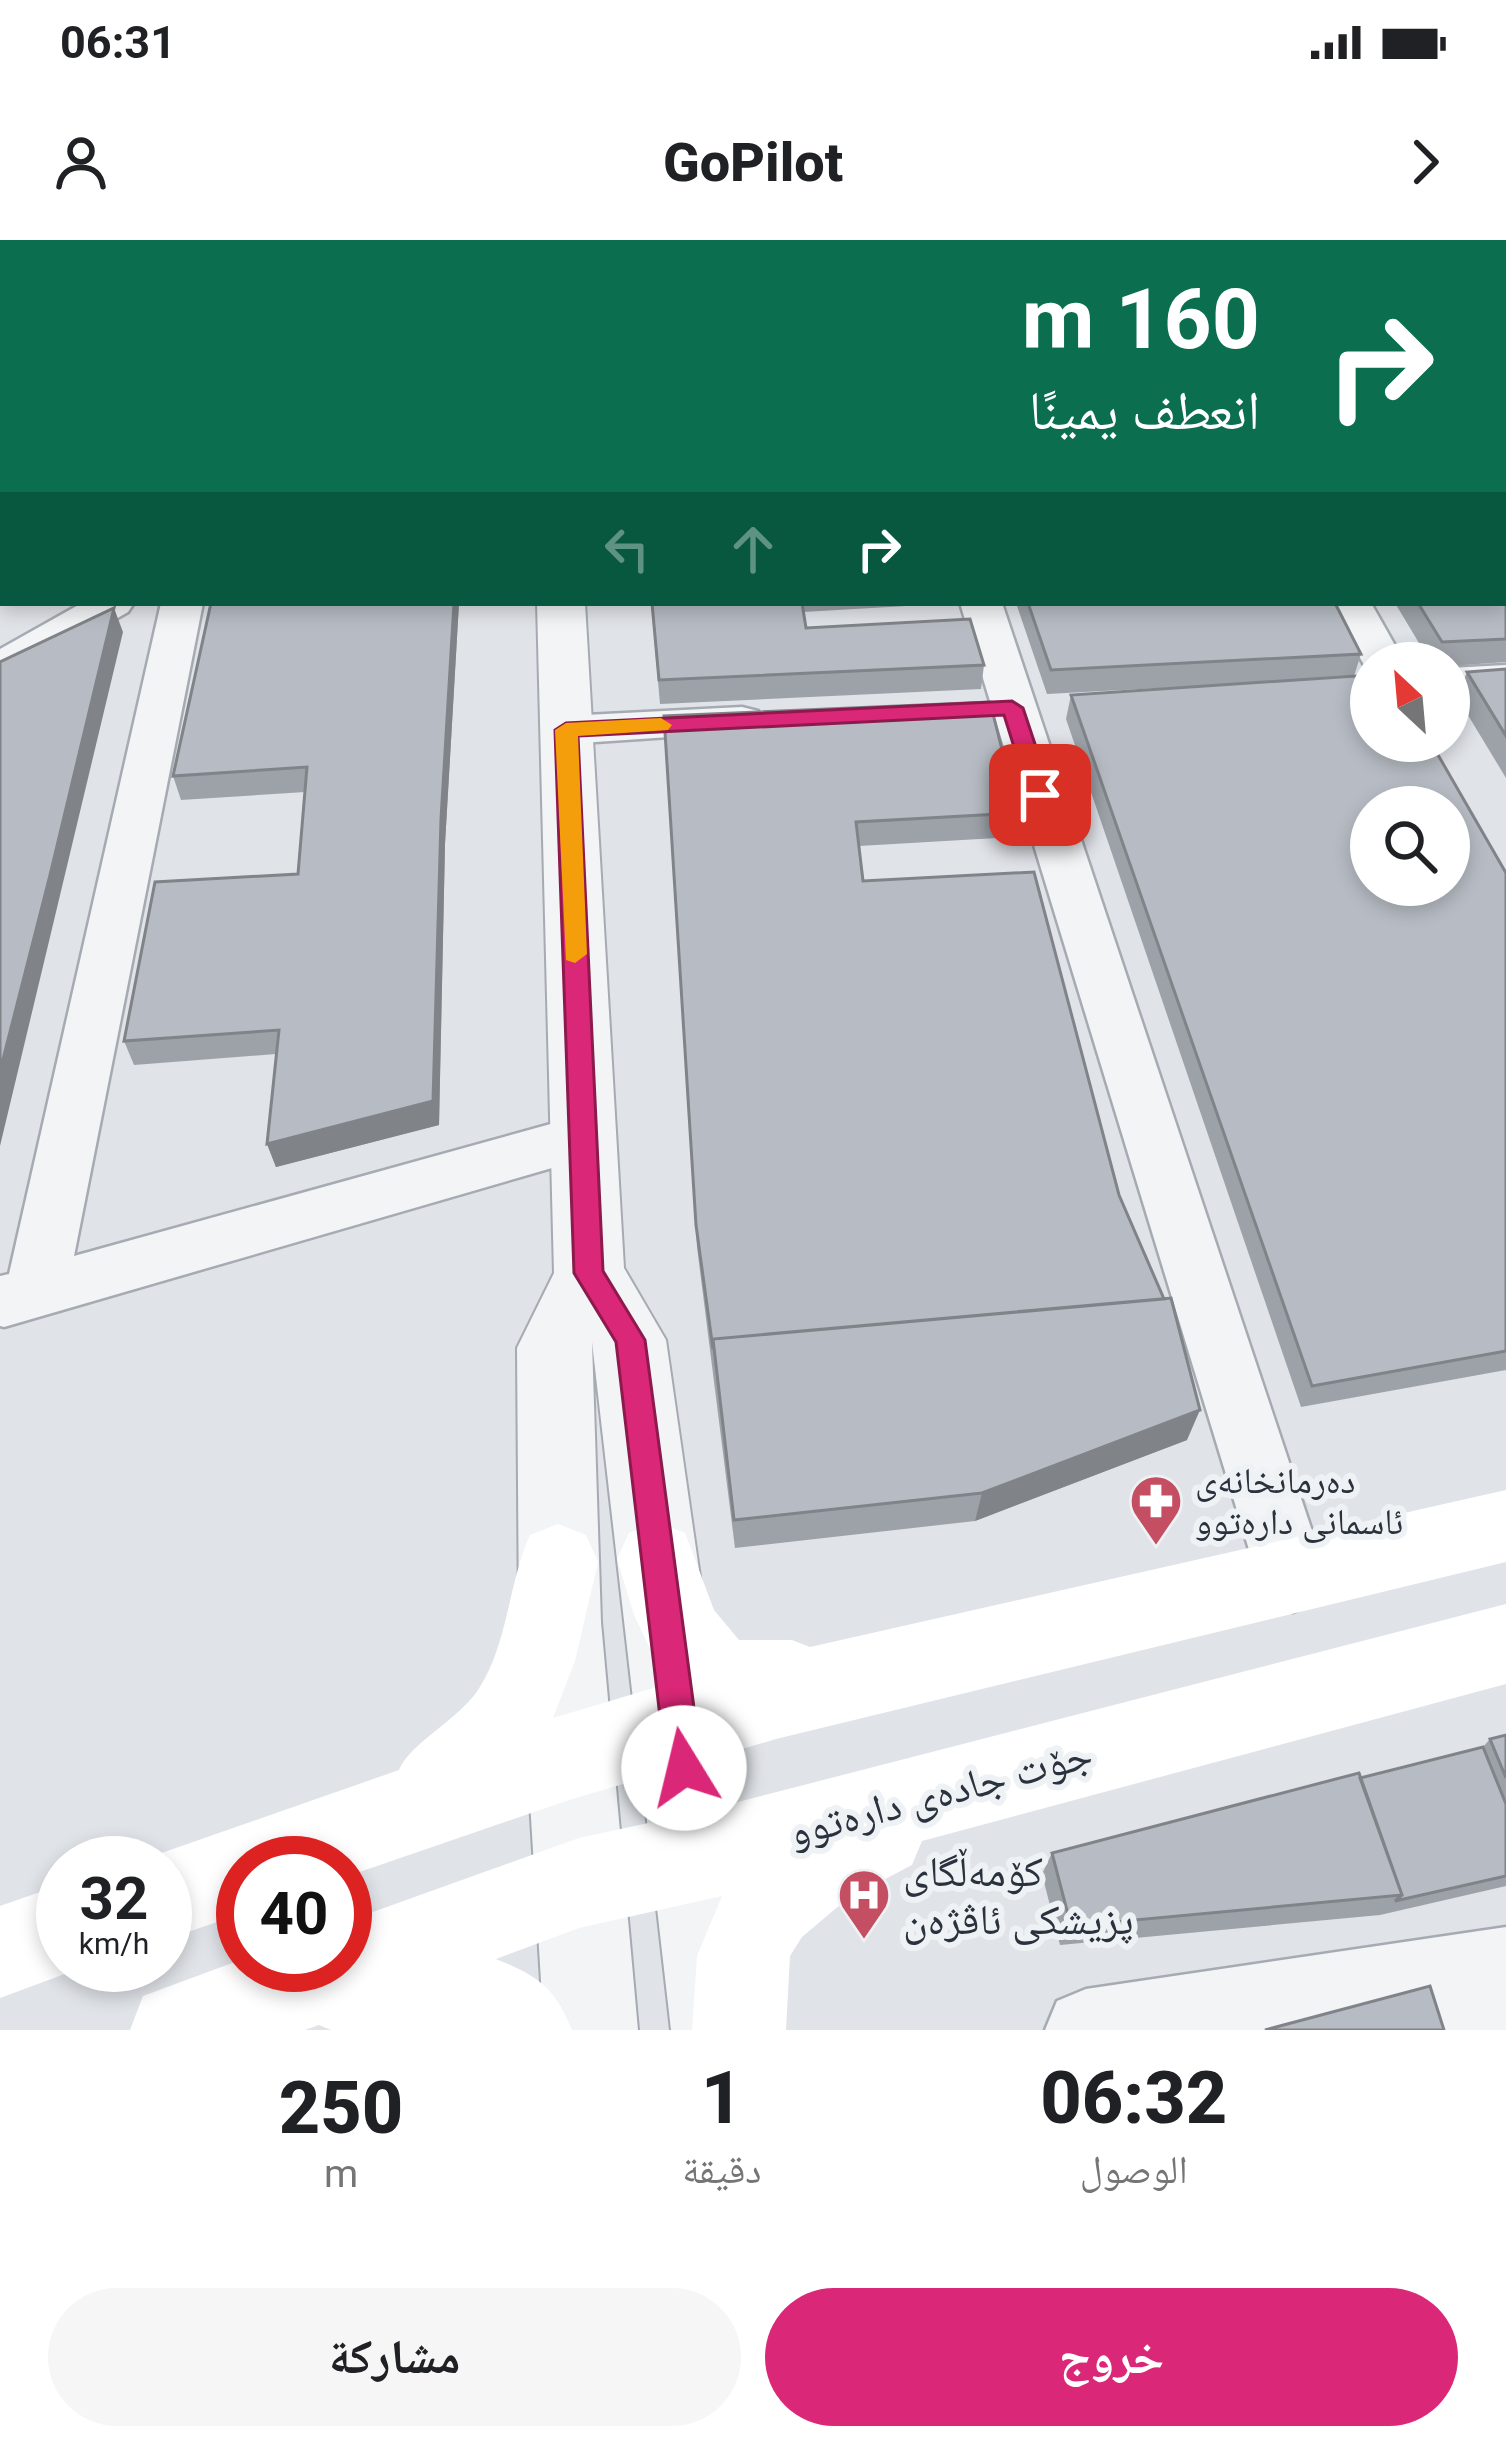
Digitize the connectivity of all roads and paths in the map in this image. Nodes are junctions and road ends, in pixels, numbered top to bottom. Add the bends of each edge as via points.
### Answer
1 (108, 606) edge
2 (181, 606) edge
3 (561, 606) edge
4 (982, 606) edge
5 (1351, 606) edge
6 (1359, 642) edge
7 (0, 667) edge
8 (1506, 678) edge
9 (1470, 680) edge
10 (778, 719) edge
11 (566, 730) junction
12 (583, 1137) junction
13 (589, 1273) junction
14 (18, 1297) edge
15 (1506, 1526) edge
16 (658, 1559) junction
17 (558, 1562) junction
18 (1292, 1579) junction
19 (1506, 1643) edge
20 (902, 1664) junction
21 (676, 1724) junction
22 (571, 1755) junction
23 (1059, 1760) junction
24 (316, 1836) edge
25 (336, 1836) edge
26 (699, 1857) junction
27 (580, 1883) junction
28 (36, 1939) edge
29 (0, 1952) edge
30 (1482, 1991) edge
31 (206, 2020) edge
32 (525, 2030) edge
33 (591, 2030) edge
34 (718, 2030) edge
35 (739, 2030) edge
36 (1086, 2030) edge

1 - 7 street
2 - 14 street
3 - 11 street
4 - 18 street
5 - 6 street
8 - 9 street
10 - 11 street
11 - 12 street
12 - 13 street
12 - 14 street
13 - 16 street via 630,1340
13 - 17 street via 553,1348
15 - 18 main road
16 - 20 main road via 690,1647 729,1682 749,1686
16 - 21 street
17 - 22 street
17 - 24 main road via 526,1687 499,1738 437,1785
18 - 20 main road
19 - 23 main road, جۆت جادەی دارەتوو
20 - 21 main road
21 - 22 main road
21 - 26 street
22 - 25 main road
22 - 27 street
23 - 26 main road, جۆت جادەی دارەتوو
23 - 35 main road via 836,1855 778,1894 743,1949
26 - 27 main road, جۆت جادەی دارەتوو
26 - 34 street
27 - 31 main road, جۆت جادەی دارەتوو
27 - 33 street
28 - 29 main road
30 - 36 street
31 - 32 main road via 355,1987 426,1982 460,1988

